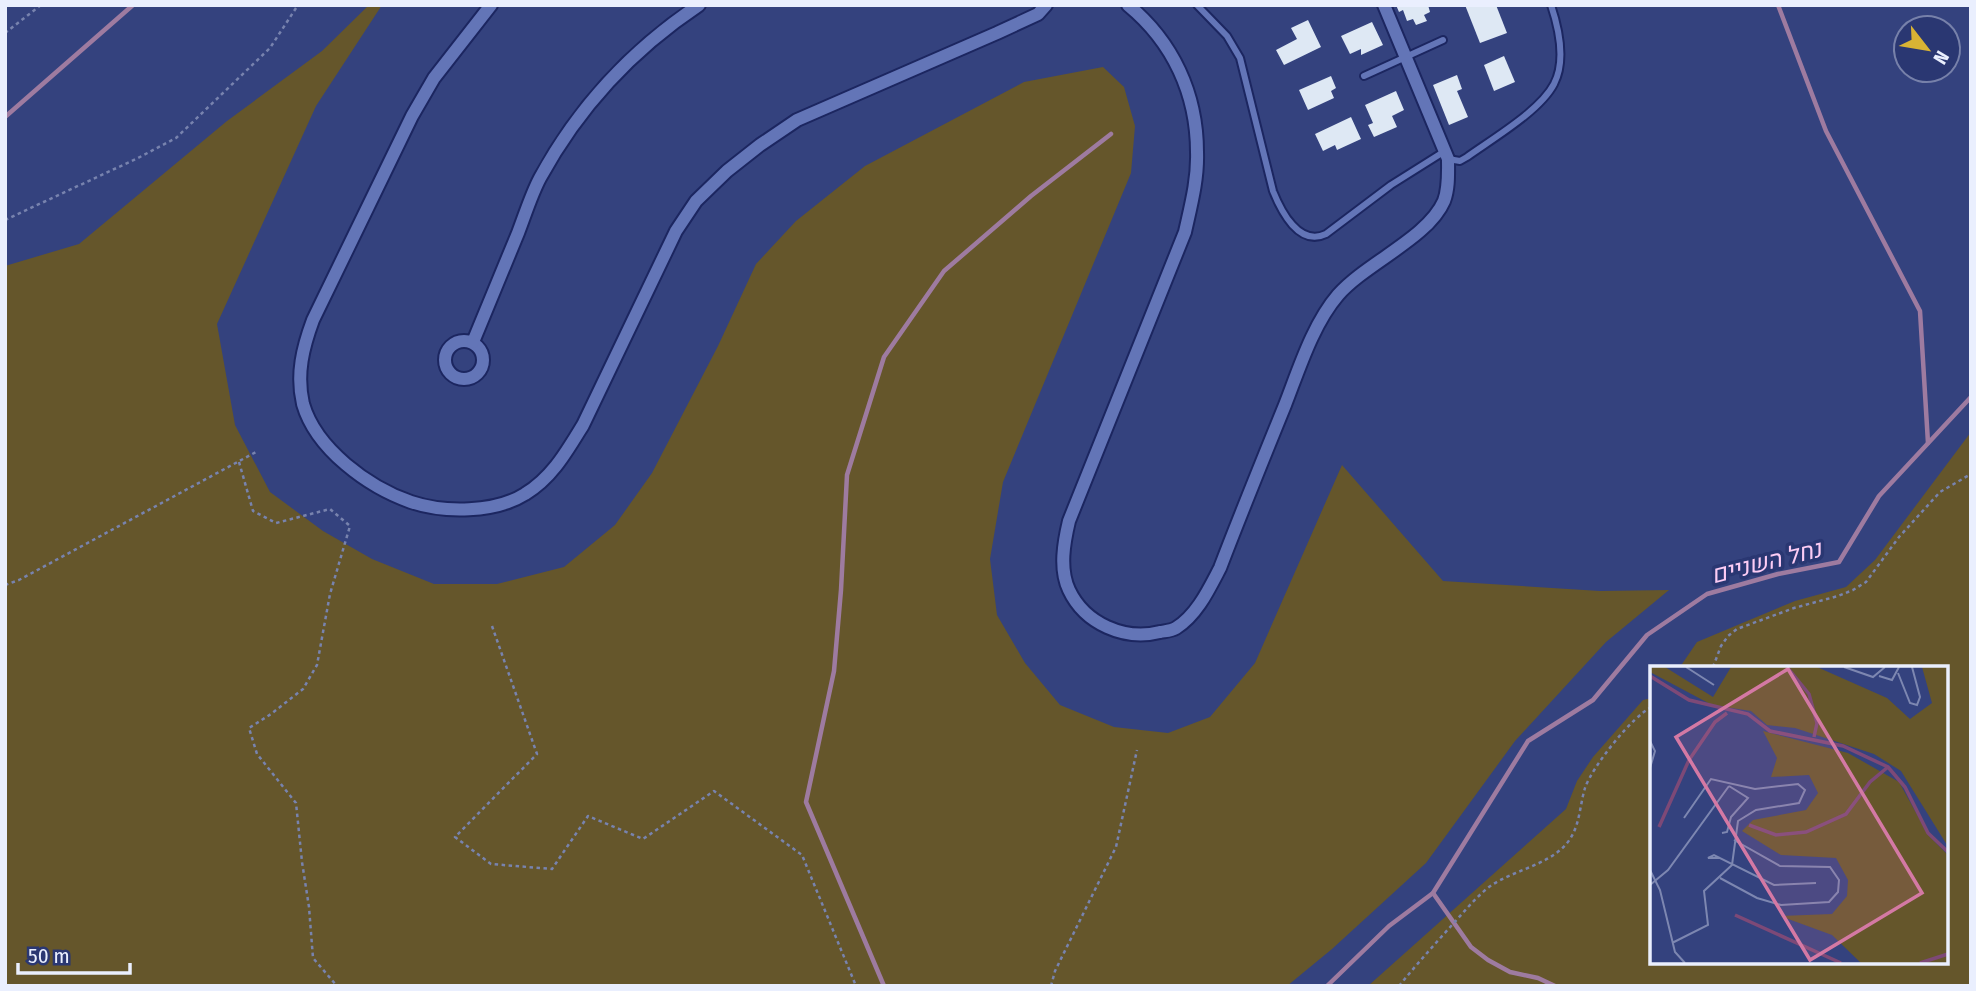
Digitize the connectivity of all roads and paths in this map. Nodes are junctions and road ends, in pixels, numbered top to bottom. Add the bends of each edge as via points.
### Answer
1 (41, 5) edge
2 (298, 5) edge
3 (491, 5) edge
4 (699, 5) edge
5 (1046, 5) edge
6 (1128, 5) edge
7 (1197, 5) edge
8 (1384, 5) edge
9 (1551, 5) edge
10 (5, 33) edge
11 (1443, 40) dead end
12 (1405, 57) junction
13 (1364, 76) dead end
14 (1447, 155) junction
15 (5, 220) edge
16 (473, 342) dead end
17 (256, 452) dead end
18 (239, 461) junction
19 (1971, 474) edge
20 (5, 585) edge
21 (492, 626) dead end
22 (1713, 666) edge
23 (1650, 708) edge
24 (1137, 750) dead end
25 (337, 986) edge
26 (856, 986) edge
27 (1051, 986) edge
28 (1399, 986) edge

1 - 10 path
2 - 15 path via 270,47 176,138
3 - 5 street via 434,78 412,116 302,350 304,405 331,451 379,487 411,502 448,509 488,508 524,495 549,475 583,425 676,231 696,201 727,171 797,120 997,33 1038,14
4 - 16 street via 632,58 566,135 538,180
6 - 14 street via 1169,49 1184,79 1197,152 1185,232 1069,521 1064,546 1069,590 1101,624 1124,633 1149,635 1174,629 1192,614 1220,568 1325,314 1360,274 1436,216 1448,185
7 - 14 lane via 1227,36 1240,58 1273,191 1296,229 1318,238 1391,186
8 - 12 street
9 - 14 lane via 1560,65 1553,85 1524,116 1467,157 1460,160
11 - 12 lane
12 - 13 lane
12 - 14 street
17 - 18 path
18 - 20 path
18 - 25 path via 253,511 276,523 330,509 350,526 330,594 317,665 303,689 249,728 257,754 296,803 313,958
19 - 22 path via 1930,503 1866,582 1738,629 1721,646
21 - 26 path via 537,754 455,837 491,864 552,869 588,816 643,839 714,792 802,855
23 - 28 path via 1632,723 1589,777 1572,837 1552,856 1486,890
24 - 27 path via 1116,847

